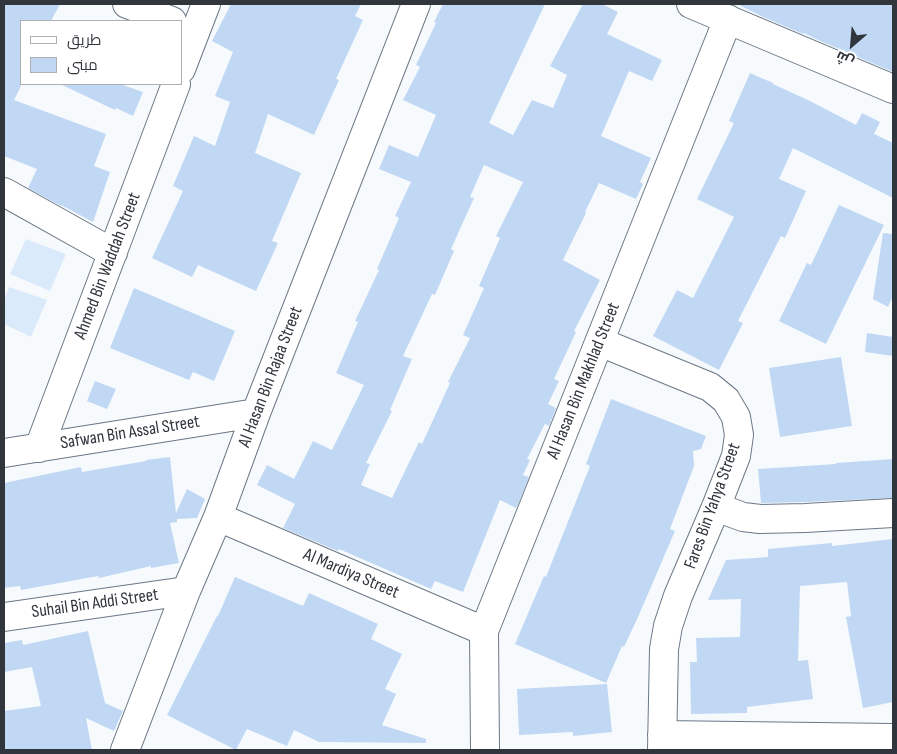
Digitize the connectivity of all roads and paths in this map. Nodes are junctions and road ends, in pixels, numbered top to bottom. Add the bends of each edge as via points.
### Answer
1 (127, 4) edge
2 (206, 4) edge
3 (416, 4) edge
4 (691, 4) edge
5 (728, 19) junction
6 (168, 20) edge
7 (183, 26) edge
8 (182, 48) edge
9 (176, 85) edge
10 (893, 89) edge
11 (4, 192) edge
12 (113, 252) junction
13 (600, 342) junction
14 (256, 413) junction
15 (39, 448) junction
16 (4, 453) edge
17 (716, 507) junction
18 (893, 513) edge
19 (218, 517) junction
20 (186, 591) junction
21 (4, 617) edge
22 (484, 631) junction
23 (893, 738) edge
24 (662, 743) edge
25 (787, 743) edge
26 (125, 750) edge
27 (484, 750) edge

1 - 6 street
2 - 7 street
3 - 14 street, Al Hasan Bin Rajaa Street
4 - 5 street
5 - 10 street
5 - 13 street, Al Hasan Bin Makhlad Street
7 - 8 street
9 - 12 street, Ahmed Bin Waddah Street
11 - 12 street
12 - 15 street, Ahmed Bin Waddah Street
13 - 17 street, Fares Bin Yahya Street via 710,387 726,400 736,418 739,435 736,456
13 - 22 street, Al Hasan Bin Makhlad Street
14 - 15 street, Safwan Bin Assal Street
14 - 19 street, Al Hasan Bin Rajaa Street
15 - 16 street, Safwan Bin Assal Street
17 - 18 street via 743,517 760,519
17 - 24 street, Fares Bin Yahya Street via 668,626 664,649
19 - 20 street, Al Hasan Bin Rajaa Street
19 - 22 street, Al Mardiya Street
20 - 21 street, Suhail Bin Addi Street
20 - 26 street, Al Hasan Bin Rajaa Street
22 - 27 street, Al Hasan Bin Makhlad Street
23 - 25 street
24 - 25 street

